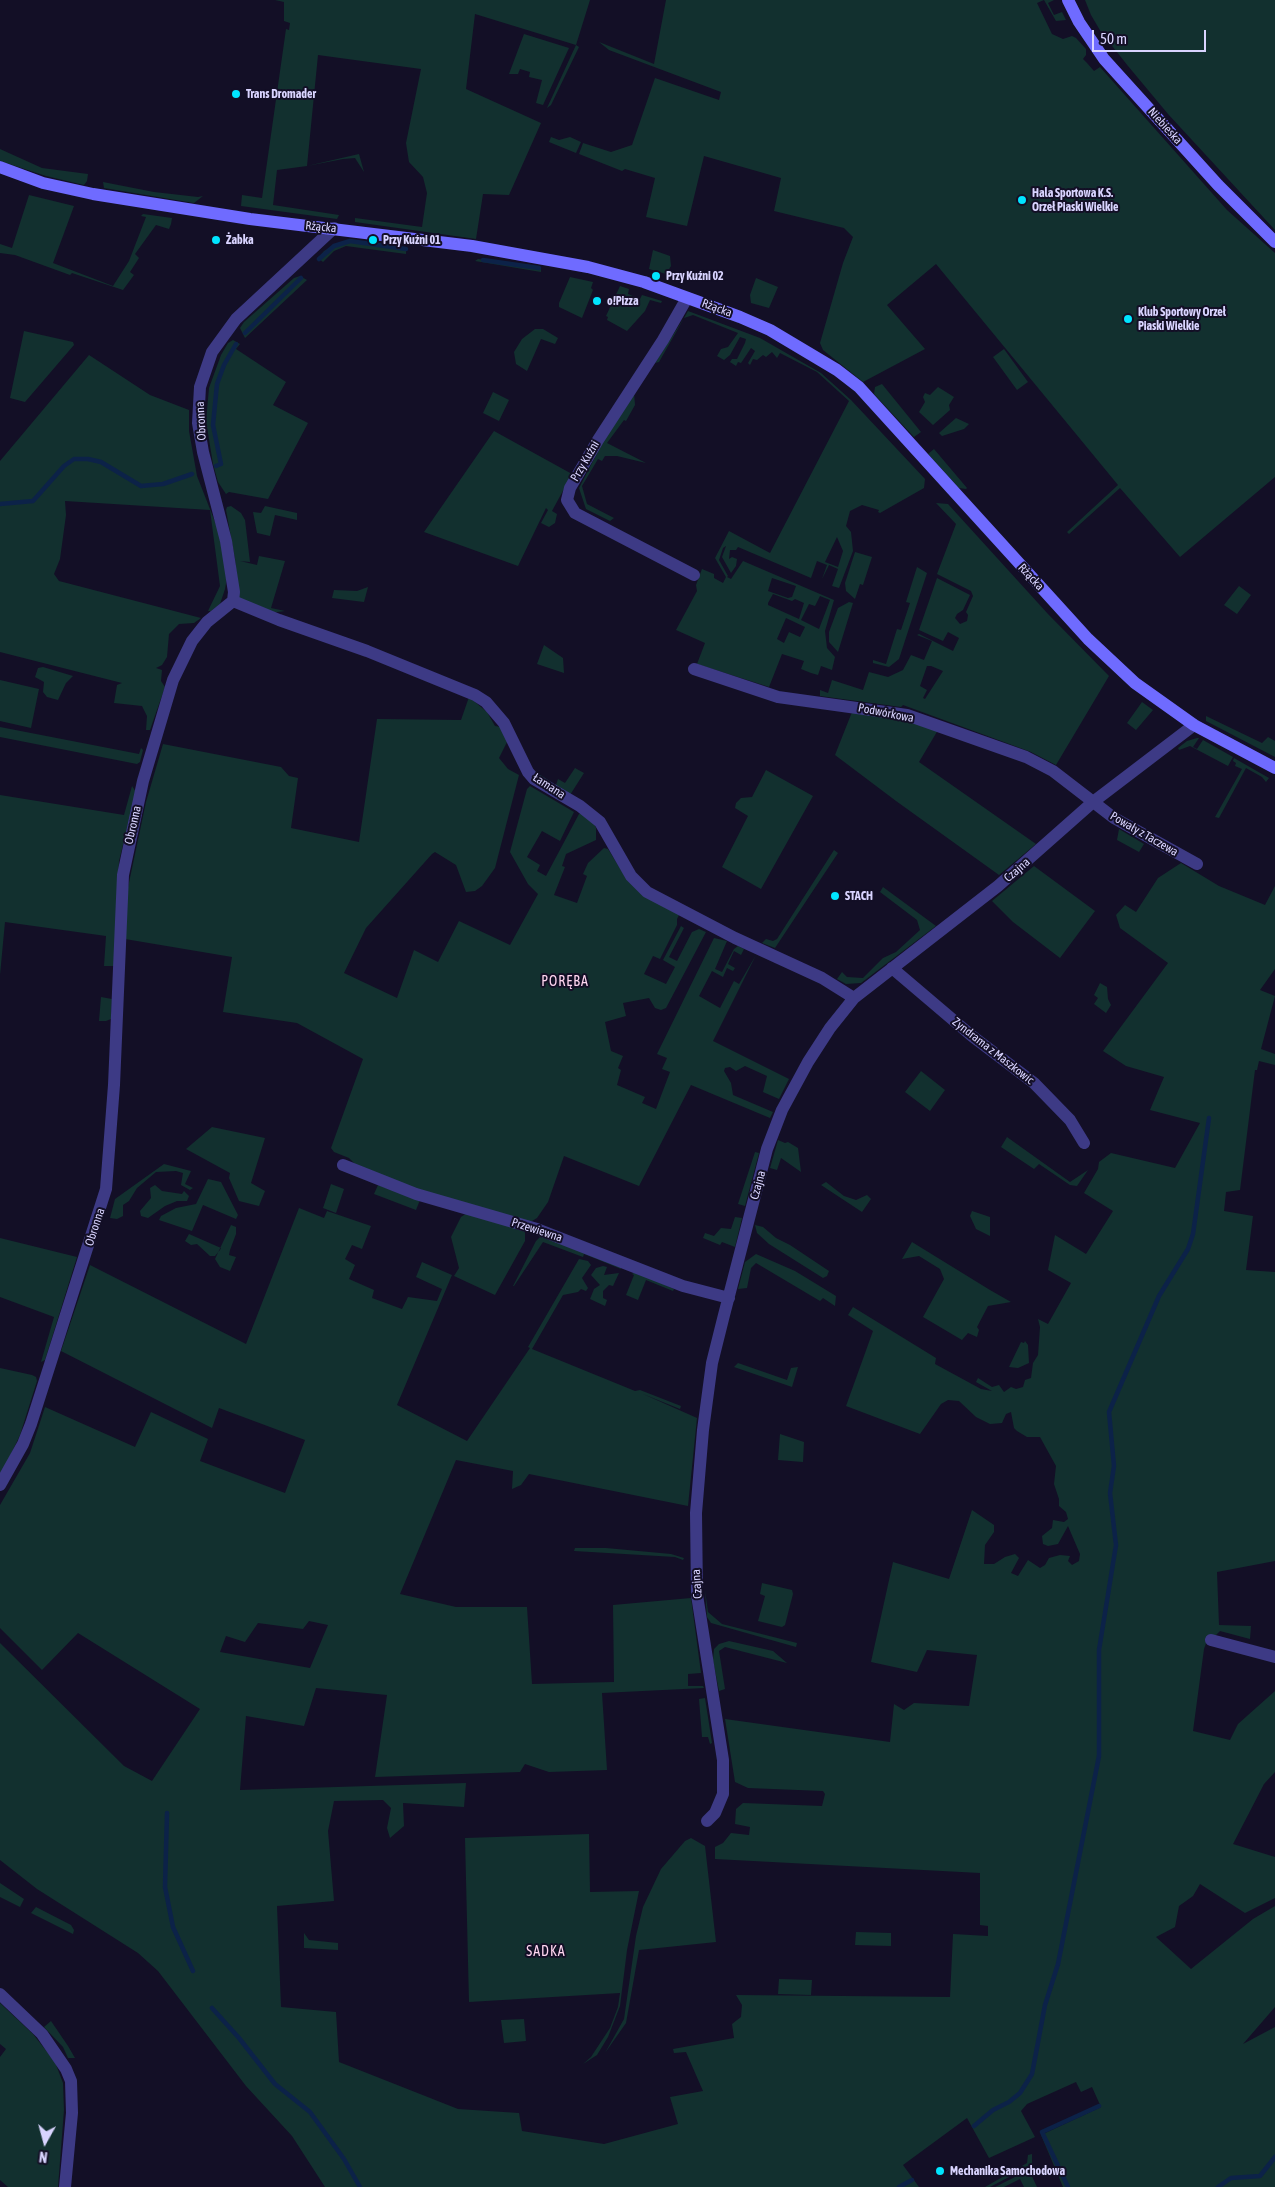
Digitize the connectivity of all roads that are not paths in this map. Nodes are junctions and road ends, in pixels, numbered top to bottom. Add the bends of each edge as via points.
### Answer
1 (1068, 0) edge
2 (0, 167) edge
3 (334, 228) junction
4 (1275, 242) edge
5 (687, 298) junction
6 (694, 576) dead end
7 (233, 601) junction
8 (694, 669) dead end
9 (1194, 725) junction
10 (1275, 768) edge
11 (1093, 802) junction
12 (1197, 864) dead end
13 (892, 968) junction
14 (854, 998) junction
15 (1084, 1143) dead end
16 (344, 1165) dead end
17 (728, 1298) junction
18 (0, 1485) edge
19 (1211, 1640) dead end
20 (1275, 1657) edge
21 (707, 1821) dead end
22 (0, 1994) edge
23 (66, 2187) edge

1 - 4 street, Niebieska via 1079,22 1114,70 1213,180
2 - 3 street, Rżącka via 43,183 93,194 250,219
3 - 5 street, Rżącka via 530,255 644,282
3 - 7 street, Obronna via 236,319 212,352 200,388 198,423 230,561
5 - 6 street, Przy Kuźni via 598,440 570,488 567,500 575,513
5 - 9 street, Rżącka via 770,330 859,386 1088,639 1135,683
7 - 14 street, Łamana via 367,651 486,702 504,723 528,772 600,822 631,876 647,892 822,978
7 - 18 street, Obronna via 207,622 192,641 173,680 142,780 123,875 106,1189 31,1424
8 - 11 street, Podwórkowa via 778,697 907,715 1026,756 1053,771
9 - 10 street, Rżącka
9 - 11 street, Czajna
11 - 12 street, Powały z Taczewa via 1114,818
11 - 13 street, Czajna via 998,886
13 - 14 street, Czajna
13 - 15 street, Zyndrama z Maszkowic via 1034,1083 1070,1120
14 - 17 street, Czajna via 808,1062 774,1130
16 - 17 street, Przewiewna via 416,1194 537,1229 684,1286
17 - 21 street, Czajna via 707,1393 696,1513 701,1629 723,1760 723,1794
19 - 20 street
22 - 23 street via 42,2034 71,2082

